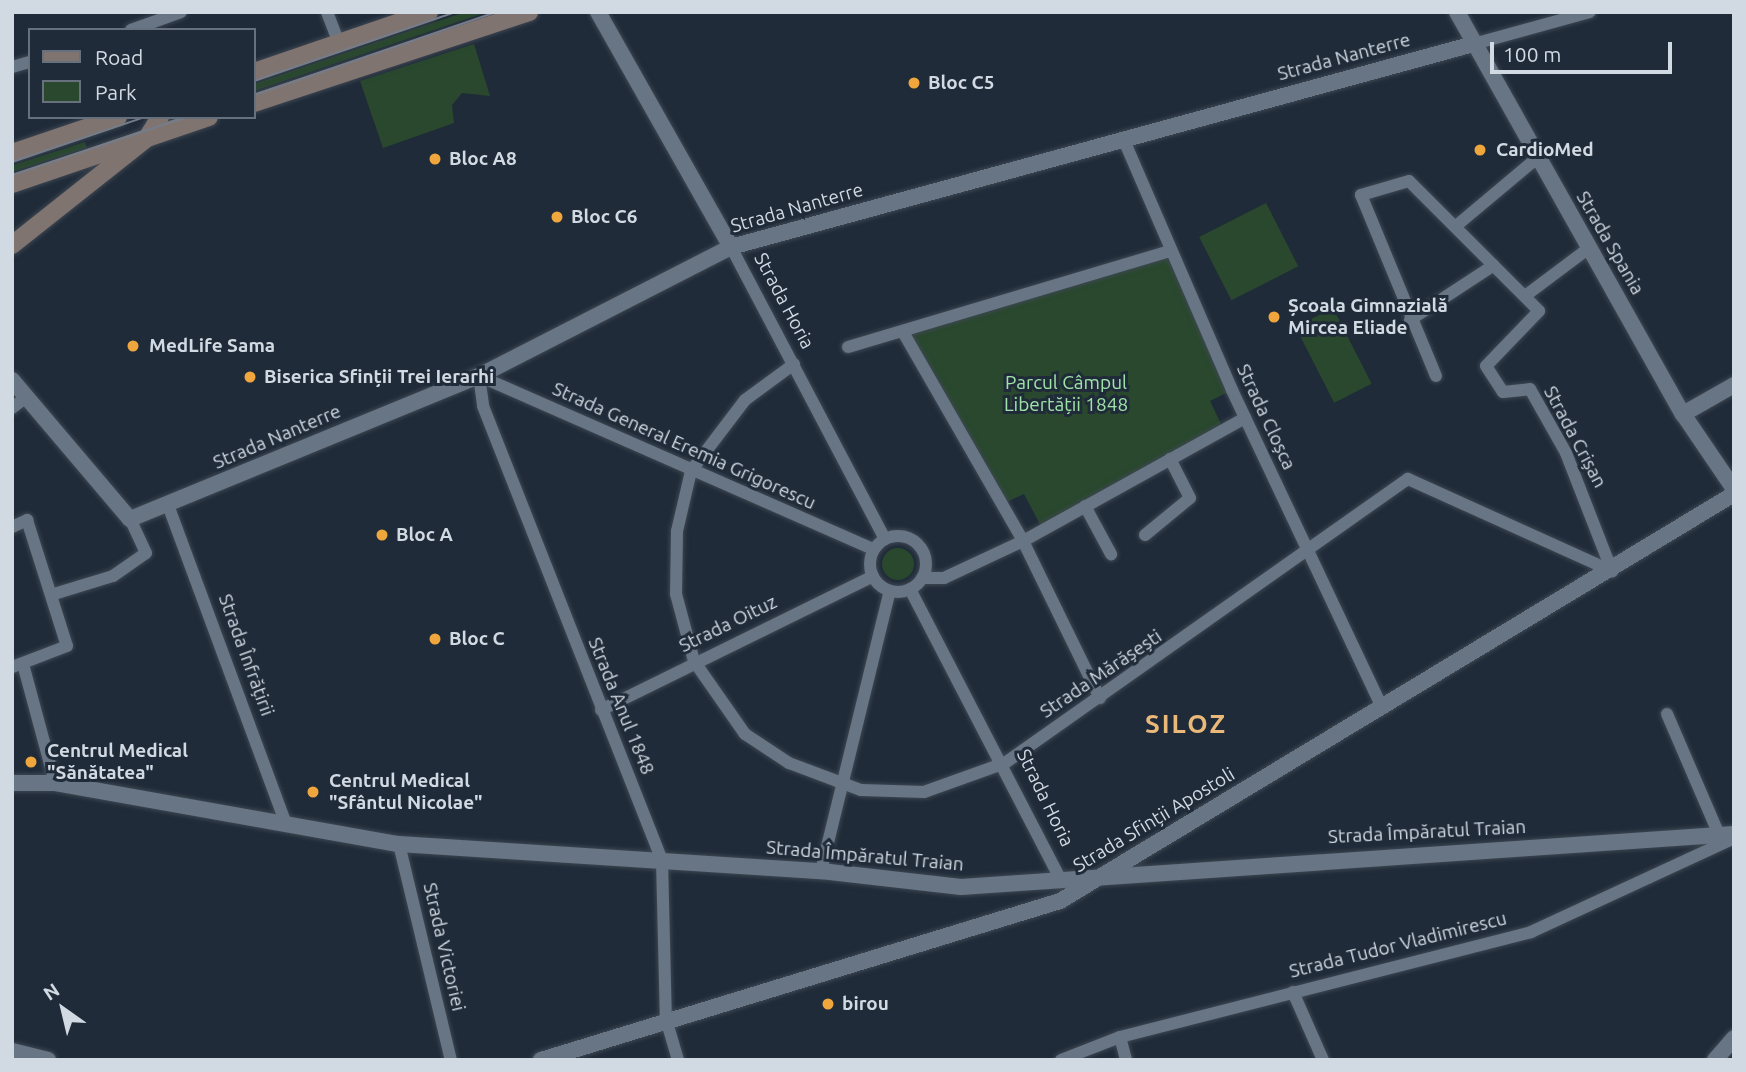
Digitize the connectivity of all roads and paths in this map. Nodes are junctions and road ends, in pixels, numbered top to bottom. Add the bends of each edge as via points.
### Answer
1 (181, 12) edge
2 (327, 12) edge
3 (429, 12) edge
4 (529, 12) edge
5 (598, 12) edge
6 (1457, 12) edge
7 (1590, 12) edge
8 (141, 28) edge
9 (338, 44) junction
10 (1470, 45) junction
11 (256, 71) edge
12 (256, 102) edge
13 (112, 119) edge
14 (159, 119) edge
15 (203, 119) edge
16 (91, 126) junction
17 (147, 138) junction
18 (1124, 138) junction
19 (13, 150) edge
20 (101, 154) junction
21 (1537, 158) junction
22 (55, 170) junction
23 (12, 184) edge
24 (73, 198) junction
25 (1457, 226) junction
26 (12, 245) edge
27 (731, 247) junction
28 (1589, 248) junction
29 (1170, 251) junction
30 (1494, 265) junction
31 (1525, 296) junction
32 (1410, 320) junction
33 (903, 332) junction
34 (848, 347) dead end
35 (794, 364) junction
36 (479, 376) junction
37 (1436, 376) dead end
38 (12, 380) edge
39 (1734, 385) edge
40 (26, 397) junction
41 (12, 408) edge
42 (1683, 414) junction
43 (1245, 418) junction
44 (1170, 459) junction
45 (691, 471) junction
46 (1734, 491) edge
47 (168, 505) junction
48 (1085, 506) junction
49 (130, 519) junction
50 (12, 527) edge
51 (1144, 535) dead end
52 (885, 539) junction
53 (1023, 541) junction
54 (874, 550) junction
55 (1307, 553) junction
56 (1111, 554) dead end
57 (1612, 571) junction
58 (873, 576) junction
59 (922, 578) junction
60 (910, 589) junction
61 (890, 591) junction
62 (54, 594) junction
63 (694, 661) junction
64 (18, 666) edge
65 (1100, 698) junction
66 (1382, 708) junction
67 (601, 710) junction
68 (1667, 714) dead end
69 (1005, 764) junction
70 (12, 783) edge
71 (55, 783) junction
72 (842, 785) junction
73 (284, 819) junction
74 (1729, 836) edge
75 (399, 844) junction
76 (662, 860) junction
77 (821, 871) junction
78 (1106, 873) junction
79 (1060, 878) junction
80 (1293, 992) junction
81 (666, 1019) junction
82 (1120, 1037) junction
83 (1734, 1038) edge
84 (12, 1051) edge
85 (48, 1060) edge
86 (451, 1060) edge
87 (541, 1060) edge
88 (678, 1060) edge
89 (1061, 1060) edge
90 (1126, 1060) edge
91 (1322, 1060) edge
92 (1715, 1060) edge

1 - 8 street
2 - 9 street
3 - 9 main road
4 - 12 main road
5 - 27 street, Strada Horia
6 - 10 street, Strada Spania
7 - 10 street
9 - 11 main road
10 - 18 street, Strada Nanterre
10 - 21 street, Strada Spania
13 - 16 main road
14 - 17 main road
15 - 17 main road
16 - 19 main road
16 - 20 main road
17 - 20 main road
17 - 24 main road
18 - 27 street, Strada Nanterre
18 - 29 street, Strada Cloșca
20 - 22 main road
21 - 25 street
21 - 28 street, Strada Spania
22 - 23 main road
22 - 24 main road via 68,180
24 - 26 main road
25 - 30 street
25 - 32 street via 1409,181 1361,195
27 - 35 street, Strada Horia
27 - 36 street, Strada Nanterre
28 - 31 street
28 - 42 street, Strada Spania
29 - 33 street
29 - 43 street, Strada Cloșca
30 - 31 street
30 - 32 street
31 - 57 street, Strada Crișan via 1539,311 1486,366 1503,392 1530,389 1571,464
32 - 37 street
33 - 34 street
33 - 53 street
35 - 45 street via 745,400
35 - 52 street, Strada Horia
36 - 45 street, Strada General Eremia Grigorescu
36 - 47 street, Strada Nanterre
36 - 67 street, Strada Anul 1848 via 483,406
38 - 40 street
39 - 42 street
40 - 41 street
40 - 49 street
42 - 46 street, Strada Spania
43 - 44 street
43 - 55 street, Strada Cloșca
44 - 48 street
44 - 51 street via 1190,498
45 - 54 street, Strada General Eremia Grigorescu
45 - 63 street, Strada Mărășești via 676,565 682,628
46 - 57 street, Strada Sfinții Apostoli
47 - 49 street, Strada Nanterre
47 - 73 street, Strada Înfrățirii
48 - 53 street
48 - 56 street
49 - 62 street via 146,553 113,576
50 - 62 street via 27,520
52 - 54 street
52 - 59 street via 903,537 918,545 925,561
53 - 59 street via 944,578
53 - 65 street
54 - 58 street
55 - 57 street, Strada Mărășești via 1398,484 1417,481
55 - 65 street, Strada Mărășești
55 - 66 street, Strada Cloșca
57 - 66 street, Strada Sfinții Apostoli
58 - 61 street
58 - 63 street, Strada Oituz
59 - 60 street
60 - 61 street
60 - 69 street, Strada Horia
61 - 72 street
62 - 64 street via 67,646
63 - 67 street, Strada Oituz
63 - 72 street, Strada Mărășești via 745,734 789,763
64 - 71 street
65 - 69 street, Strada Mărășești
66 - 78 street, Strada Sfinții Apostoli
67 - 76 street, Strada Anul 1848
68 - 74 street
69 - 72 street, Strada Mărășești via 924,792
69 - 79 street, Strada Horia
70 - 71 street, Strada Împăratul Traian
71 - 73 street, Strada Împăratul Traian
72 - 77 street
73 - 75 street, Strada Împăratul Traian
74 - 78 street, Strada Împăratul Traian
74 - 80 street, Strada Tudor Vladimirescu via 1531,932
75 - 76 street, Strada Împăratul Traian
75 - 86 street, Strada Victoriei
76 - 77 street, Strada Împăratul Traian
76 - 81 street, Strada Anul 1848
77 - 79 street, Strada Împăratul Traian via 961,887
78 - 79 street, Strada Împăratul Traian
78 - 81 street, Strada Sfinții Apostoli via 1060,901
80 - 82 street, Strada Tudor Vladimirescu
80 - 91 street
81 - 87 street, Strada Sfinții Apostoli
81 - 88 street, Strada Anul 1848
82 - 89 street, Strada Tudor Vladimirescu
82 - 90 street
83 - 92 street
84 - 85 street

